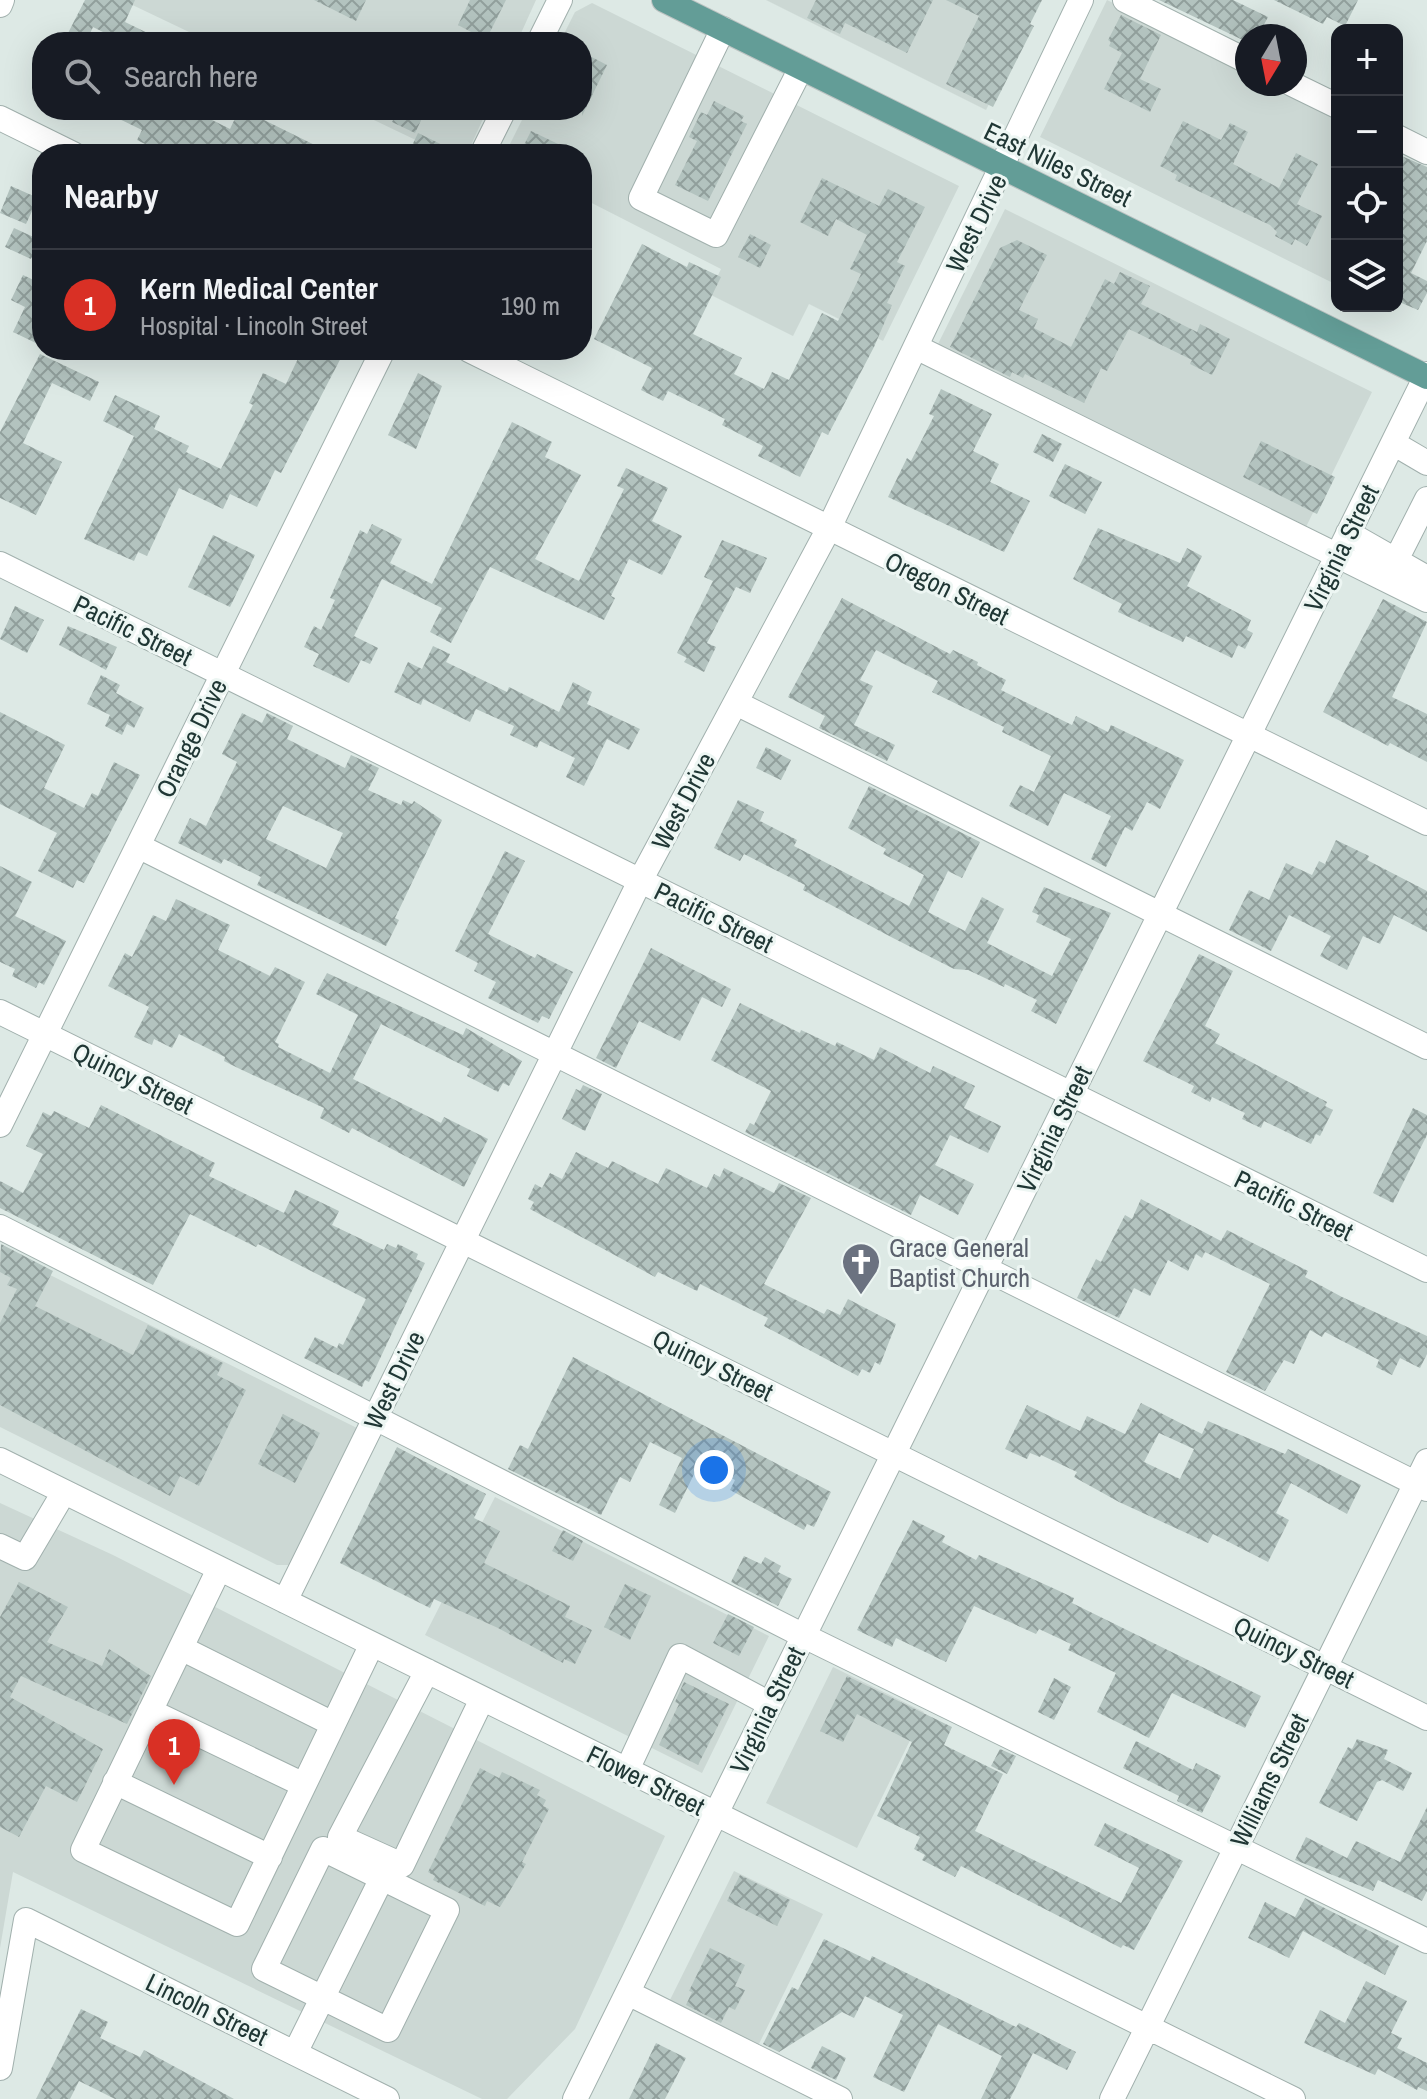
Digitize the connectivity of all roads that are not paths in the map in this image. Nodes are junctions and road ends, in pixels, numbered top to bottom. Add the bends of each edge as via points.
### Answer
1 (560, 0) edge
2 (664, 0) edge
3 (1081, 0) edge
4 (1125, 0) edge
5 (723, 29) junction
6 (544, 32) edge
7 (1235, 55) edge
8 (801, 68) junction
9 (1307, 91) edge
10 (1331, 103) edge
11 (0, 118) edge
12 (499, 120) edge
13 (1403, 140) edge
14 (53, 144) edge
15 (487, 144) edge
16 (1427, 152) edge
17 (1003, 168) junction
18 (916, 347) junction
19 (378, 360) edge
20 (489, 360) edge
21 (1427, 376) edge
22 (1393, 443) junction
23 (1427, 463) edge
24 (1427, 499) edge
25 (828, 530) junction
26 (1348, 533) junction
27 (1337, 556) junction
28 (1395, 562) junction
29 (0, 564) edge
30 (1424, 588) edge
31 (222, 674) junction
32 (736, 703) junction
33 (1249, 735) junction
34 (1427, 823) edge
35 (138, 846) junction
36 (640, 881) junction
37 (1160, 915) junction
38 (0, 1012) edge
39 (45, 1034) junction
40 (1427, 1047) edge
41 (555, 1054) junction
42 (1072, 1094) junction
43 (0, 1125) edge
44 (0, 1227) edge
45 (463, 1241) junction
46 (986, 1269) junction
47 (1427, 1270) edge
48 (377, 1415) junction
49 (894, 1454) junction
50 (0, 1460) edge
51 (1423, 1478) edge
52 (64, 1492) junction
53 (0, 1546) edge
54 (219, 1569) junction
55 (285, 1601) junction
56 (804, 1636) junction
57 (372, 1644) junction
58 (181, 1648) junction
59 (1325, 1668) junction
60 (427, 1671) junction
61 (482, 1699) junction
62 (770, 1704) junction
63 (150, 1711) junction
64 (1427, 1718) edge
65 (333, 1724) junction
66 (627, 1770) junction
67 (115, 1782) junction
68 (304, 1785) junction
69 (716, 1814) junction
70 (1236, 1847) junction
71 (270, 1857) junction
72 (382, 1878) junction
73 (1427, 1941) edge
74 (628, 1993) junction
75 (323, 1998) junction
76 (1147, 2027) junction
77 (295, 2053) junction
78 (0, 2068) edge
79 (387, 2099) edge
80 (575, 2099) edge
81 (840, 2099) edge
82 (1112, 2099) edge
83 (1293, 2099) edge

1 - 6 street
2 - 5 main road, East Niles Street
3 - 17 street, West Drive
4 - 7 street
5 - 8 main road, East Niles Street
5 - 8 street via 641,198 654,205 716,235
8 - 17 main road, East Niles Street
9 - 10 street
11 - 14 street
12 - 15 street
13 - 16 street
17 - 18 street, West Drive
17 - 21 main road, East Niles Street
18 - 25 street, West Drive
18 - 27 street
19 - 31 street, Orange Drive
20 - 25 street, Oregon Street
21 - 22 street, Virginia Street
22 - 23 street
22 - 26 street, Virginia Street
24 - 28 street
25 - 32 street, West Drive
25 - 33 street, Oregon Street
26 - 27 street, Virginia Street
26 - 28 street
27 - 30 street
27 - 33 street, Virginia Street
28 - 30 street
29 - 31 street, Pacific Street
31 - 35 street, Orange Drive
31 - 36 street, Pacific Street
32 - 36 street, West Drive
32 - 37 street
33 - 34 street, Oregon Street
33 - 37 street, Virginia Street
35 - 39 street, Orange Drive
35 - 41 street
36 - 41 street, West Drive
36 - 42 street, Pacific Street
37 - 40 street
37 - 42 street, Virginia Street
38 - 39 street, Quincy Street
39 - 43 street, Orange Drive
39 - 45 street, Quincy Street
41 - 45 street, West Drive
41 - 46 street
42 - 46 street, Virginia Street
42 - 47 street, Pacific Street
44 - 48 street
45 - 48 street, West Drive
45 - 49 street, Quincy Street
46 - 49 street, Virginia Street
46 - 51 street
48 - 55 street, West Drive
48 - 56 street
49 - 56 street, Virginia Street
49 - 59 street, Quincy Street
50 - 52 street, Flower Street
51 - 59 street, Williams Street
52 - 53 street via 25,1558
52 - 54 street, Flower Street
54 - 55 street, Flower Street
54 - 58 street
55 - 57 street, Flower Street
56 - 62 street, Virginia Street
56 - 70 street
57 - 60 street, Flower Street
57 - 65 street
58 - 63 street
58 - 65 street
59 - 64 street, Quincy Street
59 - 70 street, Williams Street
60 - 61 street, Flower Street
60 - 61 street via 340,1837 402,1865
61 - 66 street, Flower Street
62 - 66 street via 680,1656
62 - 69 street, Virginia Street
63 - 67 street
63 - 68 street
65 - 68 street
66 - 69 street, Flower Street
67 - 71 street
67 - 71 street via 83,1850 237,1924
68 - 71 street
69 - 74 street, Virginia Street
69 - 76 street, Flower Street
70 - 73 street
70 - 76 street, Williams Street
72 - 75 street
72 - 75 street via 323,1849 316,1862 264,1969
72 - 75 street via 447,1910 421,1963 388,2030
74 - 80 street, Virginia Street
74 - 81 street
75 - 77 street
76 - 82 street, Williams Street
76 - 83 street, Flower Street
77 - 78 street, Lincoln Street via 26,1920
77 - 79 street, Lincoln Street

